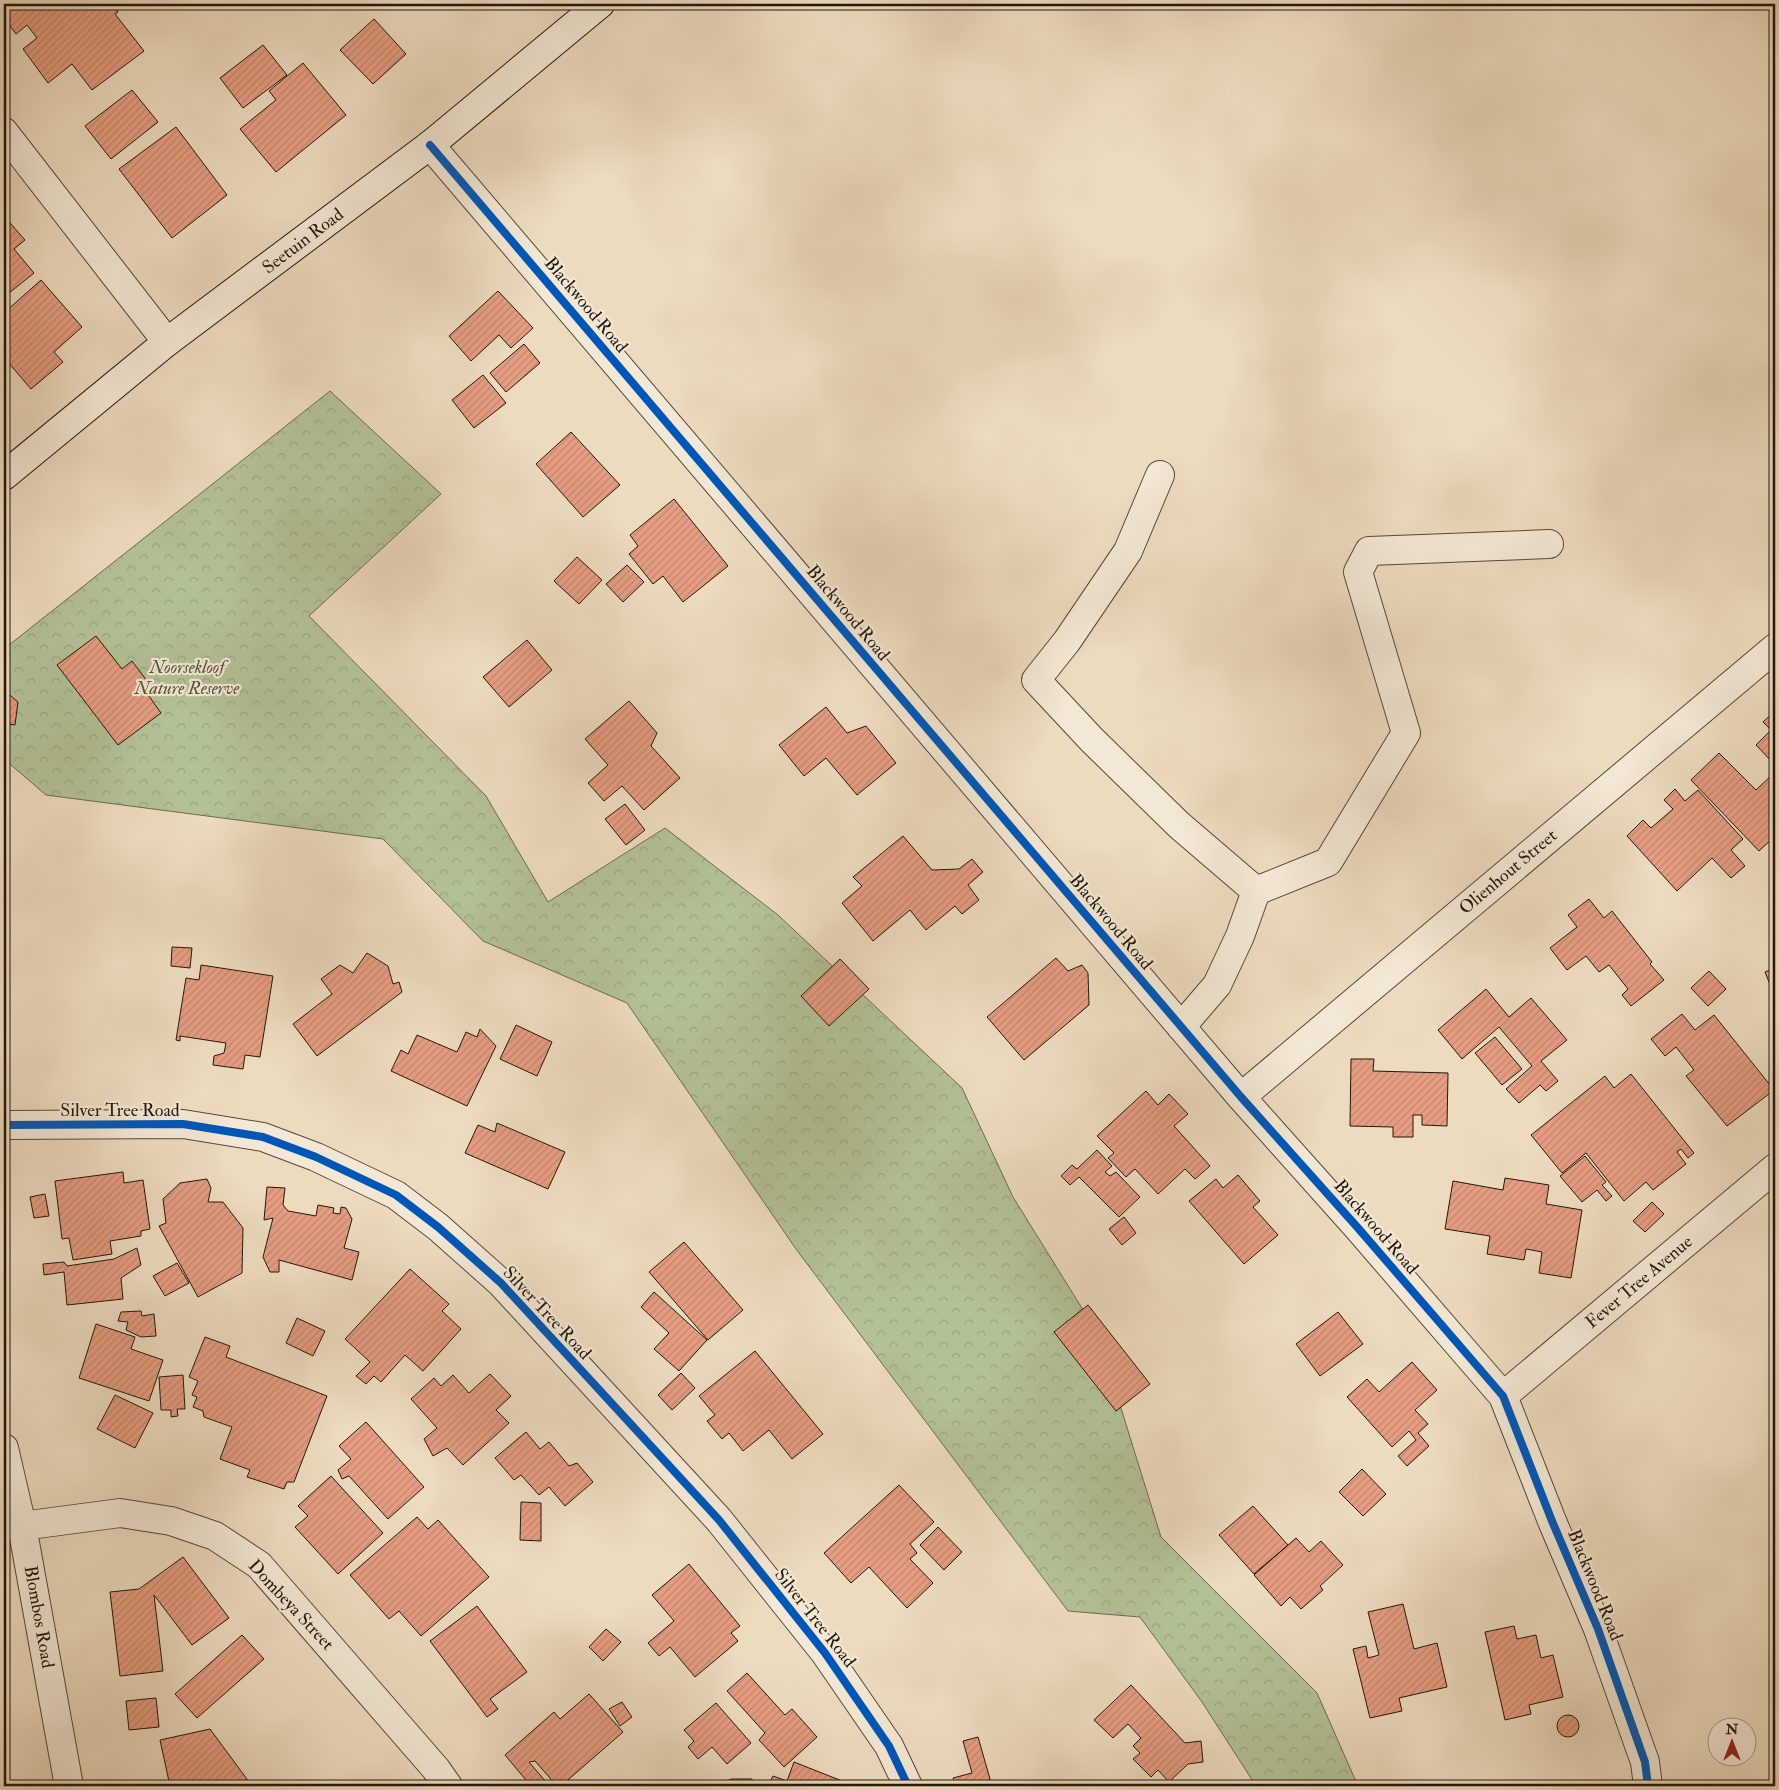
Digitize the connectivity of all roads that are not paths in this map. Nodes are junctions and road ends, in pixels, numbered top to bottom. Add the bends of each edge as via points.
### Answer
1 (600, 4) edge
2 (4, 132) edge
3 (430, 145) junction
4 (167, 342) junction
5 (1160, 475) dead end
6 (4, 476) edge
7 (1549, 544) dead end
8 (1775, 648) edge
9 (1256, 891) junction
10 (1181, 1028) junction
11 (1241, 1097) junction
12 (4, 1125) edge
13 (1775, 1168) edge
14 (1503, 1396) junction
15 (4, 1448) edge
16 (22, 1526) junction
17 (69, 1786) edge
18 (448, 1786) edge
19 (908, 1786) edge
20 (1648, 1786) edge

1 - 3 street, Seetuin Road
2 - 4 street
3 - 4 street, Seetuin Road
3 - 10 street, Blackwood Road
4 - 6 street, Seetuin Road
5 - 9 street via 1128,550 1067,641 1036,680 1179,825
7 - 9 street via 1368,550 1358,572 1406,733 1328,862
8 - 11 street, Olienhout Street
9 - 10 street via 1217,985
10 - 11 street, Blackwood Road
11 - 14 street, Blackwood Road
12 - 19 street, Silver Tree Road via 183,1124 263,1137 316,1157 396,1195 501,1283 719,1520 825,1653 889,1746
13 - 14 street, Fever Tree Avenue
14 - 20 street, Blackwood Road via 1598,1629 1645,1762
15 - 16 street, Blombos Road
16 - 17 street, Blombos Road
16 - 18 street, Dombeya Street via 120,1514 171,1521 215,1536 258,1565 436,1768

